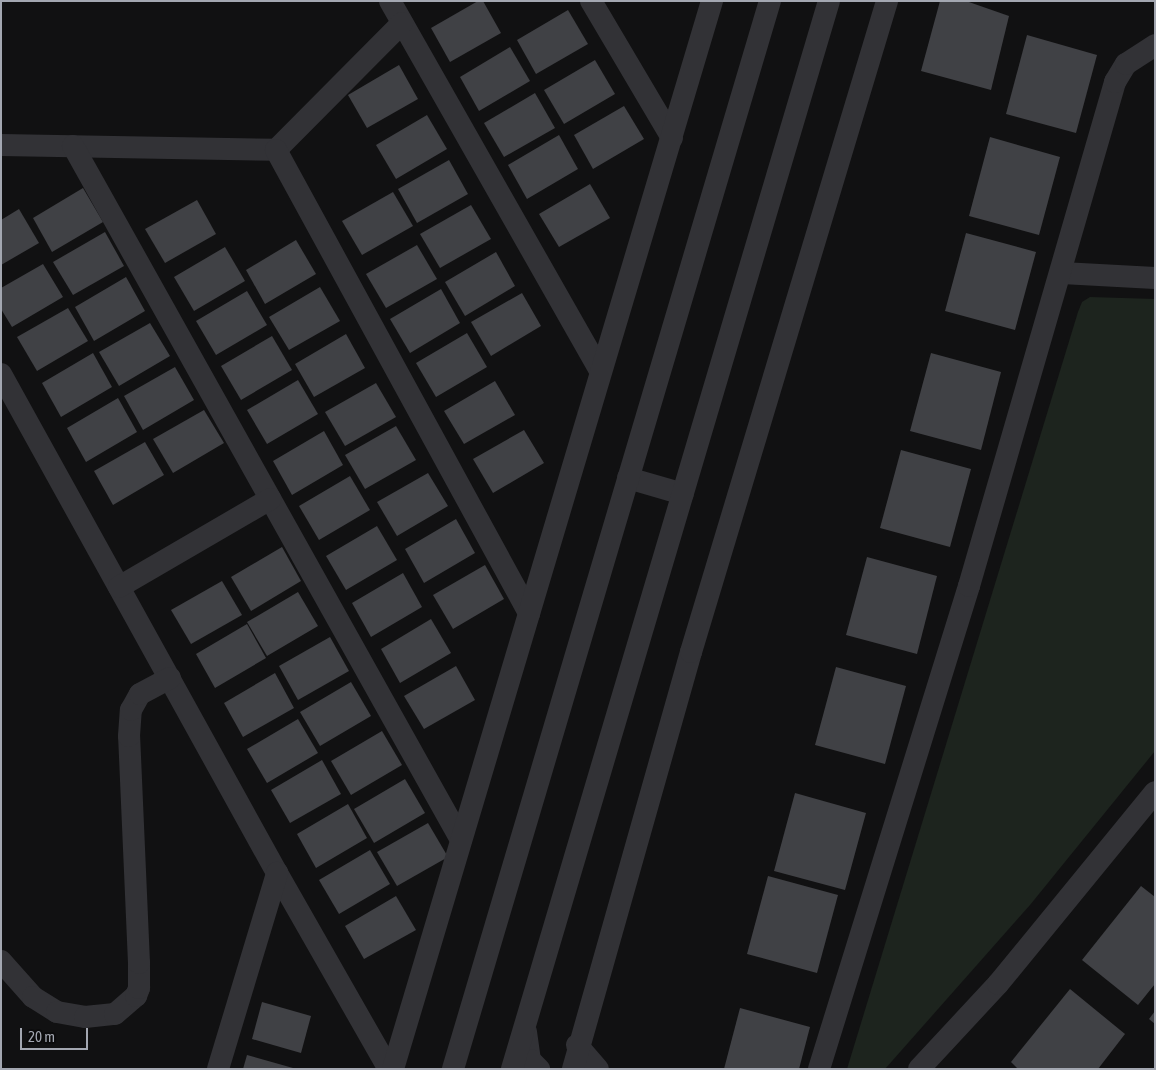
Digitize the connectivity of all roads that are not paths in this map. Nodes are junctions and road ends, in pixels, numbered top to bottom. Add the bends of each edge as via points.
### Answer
1 (390, 1) edge
2 (592, 1) edge
3 (712, 1) edge
4 (770, 1) edge
5 (829, 1) edge
6 (887, 1) edge
7 (402, 23) junction
8 (1155, 45) edge
9 (672, 138) junction
10 (1, 145) edge
11 (73, 146) junction
12 (276, 150) junction
13 (1062, 272) junction
14 (1155, 278) edge
15 (600, 371) junction
16 (1, 374) edge
17 (9, 408) edge
18 (628, 478) junction
19 (683, 494) junction
20 (270, 498) junction
21 (119, 587) junction
22 (529, 613) junction
23 (170, 678) junction
24 (1155, 792) edge
25 (461, 840) junction
26 (277, 873) junction
27 (1, 961) edge
28 (526, 1023) junction
29 (577, 1044) junction
30 (218, 1069) edge
31 (391, 1069) edge
32 (453, 1069) edge
33 (512, 1069) edge
34 (539, 1069) edge
35 (573, 1069) edge
36 (598, 1069) edge
37 (819, 1069) edge
38 (919, 1069) edge

1 - 7 street
2 - 9 street
3 - 9 street
4 - 18 street
5 - 19 street
6 - 29 street via 690,652
7 - 12 street
7 - 15 street
8 - 13 street via 1126,64 1115,82
9 - 15 street
10 - 11 street
11 - 12 street
11 - 20 street
12 - 22 street
13 - 14 street
13 - 37 street via 966,596
15 - 22 street
16 - 17 street
17 - 21 street
18 - 19 street
18 - 32 street
19 - 28 street
20 - 21 street
20 - 25 street
21 - 23 street
22 - 25 street
23 - 26 street
23 - 27 street via 140,694 131,710 129,736 139,963 136,996 115,1014 85,1017 57,1012 32,997
24 - 38 street via 998,984
25 - 31 street
26 - 30 street
26 - 31 street
28 - 33 street
28 - 34 street via 527,1050 530,1060
29 - 35 street
29 - 36 street

